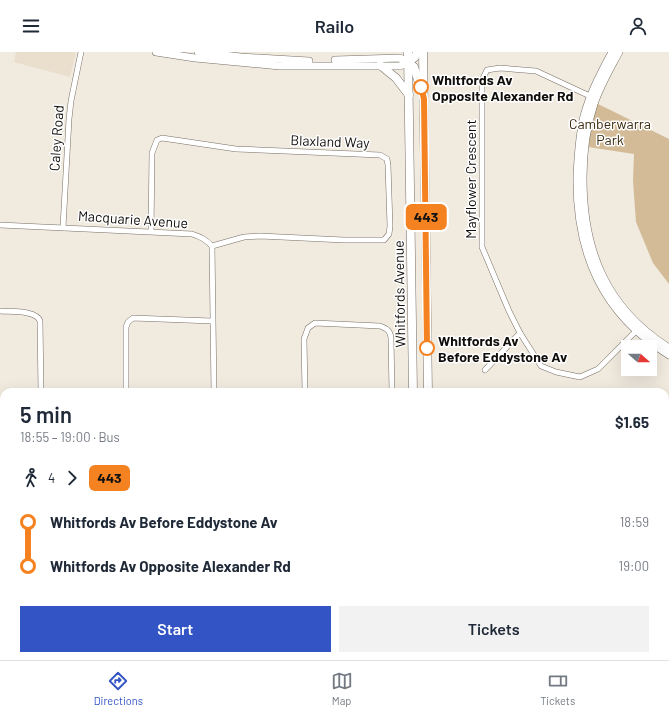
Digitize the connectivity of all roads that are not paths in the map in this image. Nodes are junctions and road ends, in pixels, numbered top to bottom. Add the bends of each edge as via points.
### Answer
1 (81, 52) edge
2 (156, 52) edge
3 (198, 52) edge
4 (408, 52) edge
5 (417, 52) edge
6 (423, 52) edge
7 (612, 52) edge
8 (619, 52) edge
9 (258, 58) edge
10 (408, 62) junction
11 (380, 65) junction
12 (409, 95) junction
13 (593, 98) junction
14 (424, 99) junction
15 (0, 225) edge
16 (63, 227) junction
17 (151, 231) junction
18 (212, 246) junction
19 (0, 311) edge
20 (212, 321) junction
21 (639, 329) junction
22 (520, 333) junction
23 (669, 348) edge
24 (669, 355) edge
25 (485, 370) dead end
26 (41, 388) edge
27 (126, 388) edge
28 (214, 388) edge
29 (305, 388) edge
30 (392, 388) edge
31 (413, 388) edge
32 (428, 388) edge

1 - 16 street, Caley Road via 69,119
2 - 9 street via 196,58
3 - 9 street
4 - 10 main road, Whitfords Avenue
5 - 10 main road
6 - 14 main road, Whitfords Avenue
7 - 13 street
8 - 13 street
9 - 10 street via 312,61 400,58
9 - 11 street via 280,66
10 - 11 street via 400,66
10 - 12 main road, Whitfords Avenue
10 - 14 main road via 414,66
11 - 12 main road via 396,78
12 - 31 main road, Whitfords Avenue
13 - 21 street via 583,161 586,224 591,248 606,283
13 - 22 street, Mayflower Crescent via 536,71 500,68 487,70 482,80 482,247
14 - 32 main road, Whitfords Avenue
15 - 16 street, Macquarie Avenue
16 - 17 street, Macquarie Avenue
17 - 18 street, Macquarie Avenue via 192,234 200,236
17 - 18 street, Blaxland Way via 152,152 157,140 162,138 236,149 380,155 387,159 390,226 389,234 384,240 260,236 244,237
18 - 20 street
19 - 26 street via 39,317
20 - 27 street via 134,318 128,322
20 - 28 street
21 - 22 street, Mayflower Crescent via 598,369 580,377 541,366
21 - 23 street
21 - 24 street
22 - 25 street
29 - 30 street via 304,339 308,328 315,323 386,328 391,338

